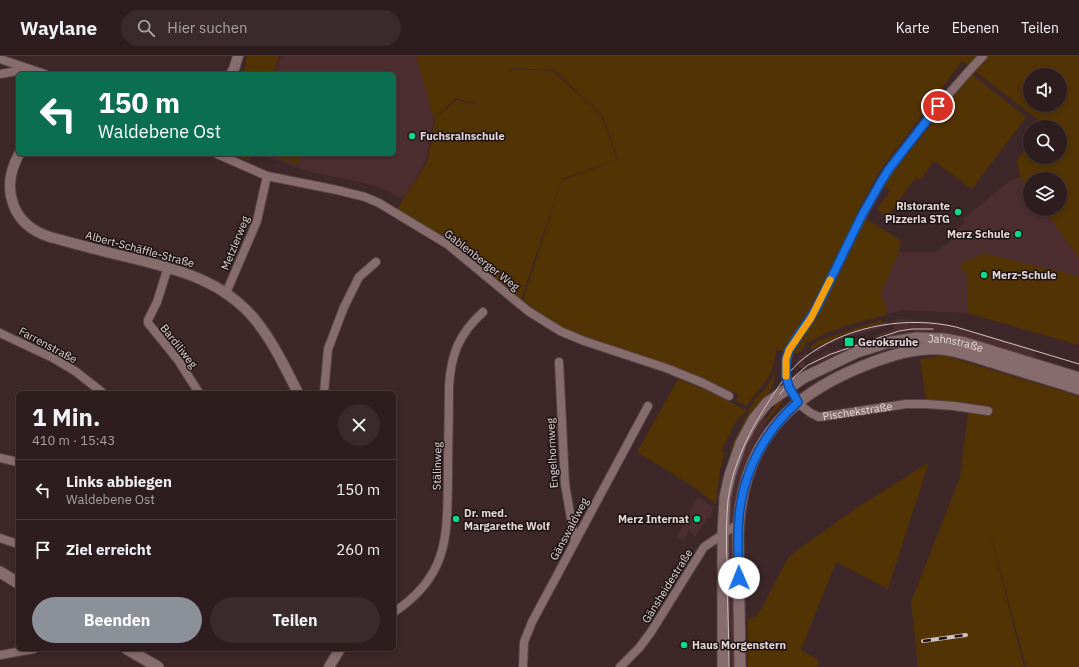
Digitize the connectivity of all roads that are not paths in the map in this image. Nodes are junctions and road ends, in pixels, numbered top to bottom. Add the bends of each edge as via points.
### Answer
1 (238, 56) edge
2 (983, 56) edge
3 (0, 59) edge
4 (28, 69) junction
5 (38, 72) edge
6 (231, 72) edge
7 (0, 74) edge
8 (18, 156) edge
9 (222, 156) edge
10 (267, 176) junction
11 (376, 262) dead end
12 (168, 267) junction
13 (226, 293) junction
14 (483, 312) dead end
15 (0, 333) edge
16 (559, 362) dead end
17 (1079, 378) edge
18 (789, 387) junction
19 (1079, 389) edge
20 (100, 391) edge
21 (198, 391) edge
22 (297, 391) edge
23 (324, 391) edge
24 (729, 396) dead end
25 (798, 402) junction
26 (648, 406) dead end
27 (988, 412) dead end
28 (0, 458) edge
29 (16, 462) edge
30 (738, 524) junction
31 (723, 534) junction
32 (0, 538) edge
33 (575, 542) junction
34 (16, 543) edge
35 (0, 572) edge
36 (16, 582) edge
37 (396, 610) edge
38 (23, 651) edge
39 (130, 651) edge
40 (339, 651) edge
41 (0, 655) edge
42 (158, 667) edge
43 (329, 667) edge
44 (522, 667) edge
45 (620, 667) edge
46 (723, 667) edge
47 (740, 667) edge

1 - 6 street
2 - 18 street via 938,106 894,163 862,215 816,309 789,350 786,376
3 - 4 street
4 - 5 street
4 - 7 street
8 - 12 street, Albert-Schäffle-Straße via 10,171 8,190 15,211 28,227 39,234
9 - 10 street, Gablenberger Weg
10 - 13 street, Metzlerweg via 257,221
10 - 24 street, Gablenberger Weg via 337,190 378,203 447,244 528,311 560,331 666,368
11 - 23 street via 359,277 344,307 328,350
12 - 13 street, Albert-Schäffle-Straße via 198,277
12 - 21 street, Bardiliweg via 148,323 178,360
13 - 22 street, Albert-Schäffle-Straße via 267,336
14 - 37 street, Stälinweg via 462,337 451,367 447,519 443,548 434,571 425,583
15 - 20 street, Farrenstraße via 53,358 75,371
16 - 33 street, Engelhornweg via 565,484
17 - 18 main road, Jahnstraße via 965,343 917,338 886,343 857,352
18 - 25 street
18 - 31 main road via 762,409 750,425 741,444 727,486
19 - 25 main road, Jahnstraße via 962,353 930,349 913,350 870,363 823,385
25 - 27 street, Pischekstraße via 819,417 906,404 954,406
25 - 30 main road via 780,419 756,456 745,484
26 - 33 street, Gänswaldweg
28 - 29 street
30 - 31 street, Gänsheidestraße
30 - 47 main road
31 - 45 street, Gänsheidestraße via 702,550 651,632
31 - 46 main road
32 - 34 street
33 - 44 street, Gänswaldweg via 532,622 524,642
35 - 36 main road
38 - 41 street
39 - 42 main road
40 - 43 street

